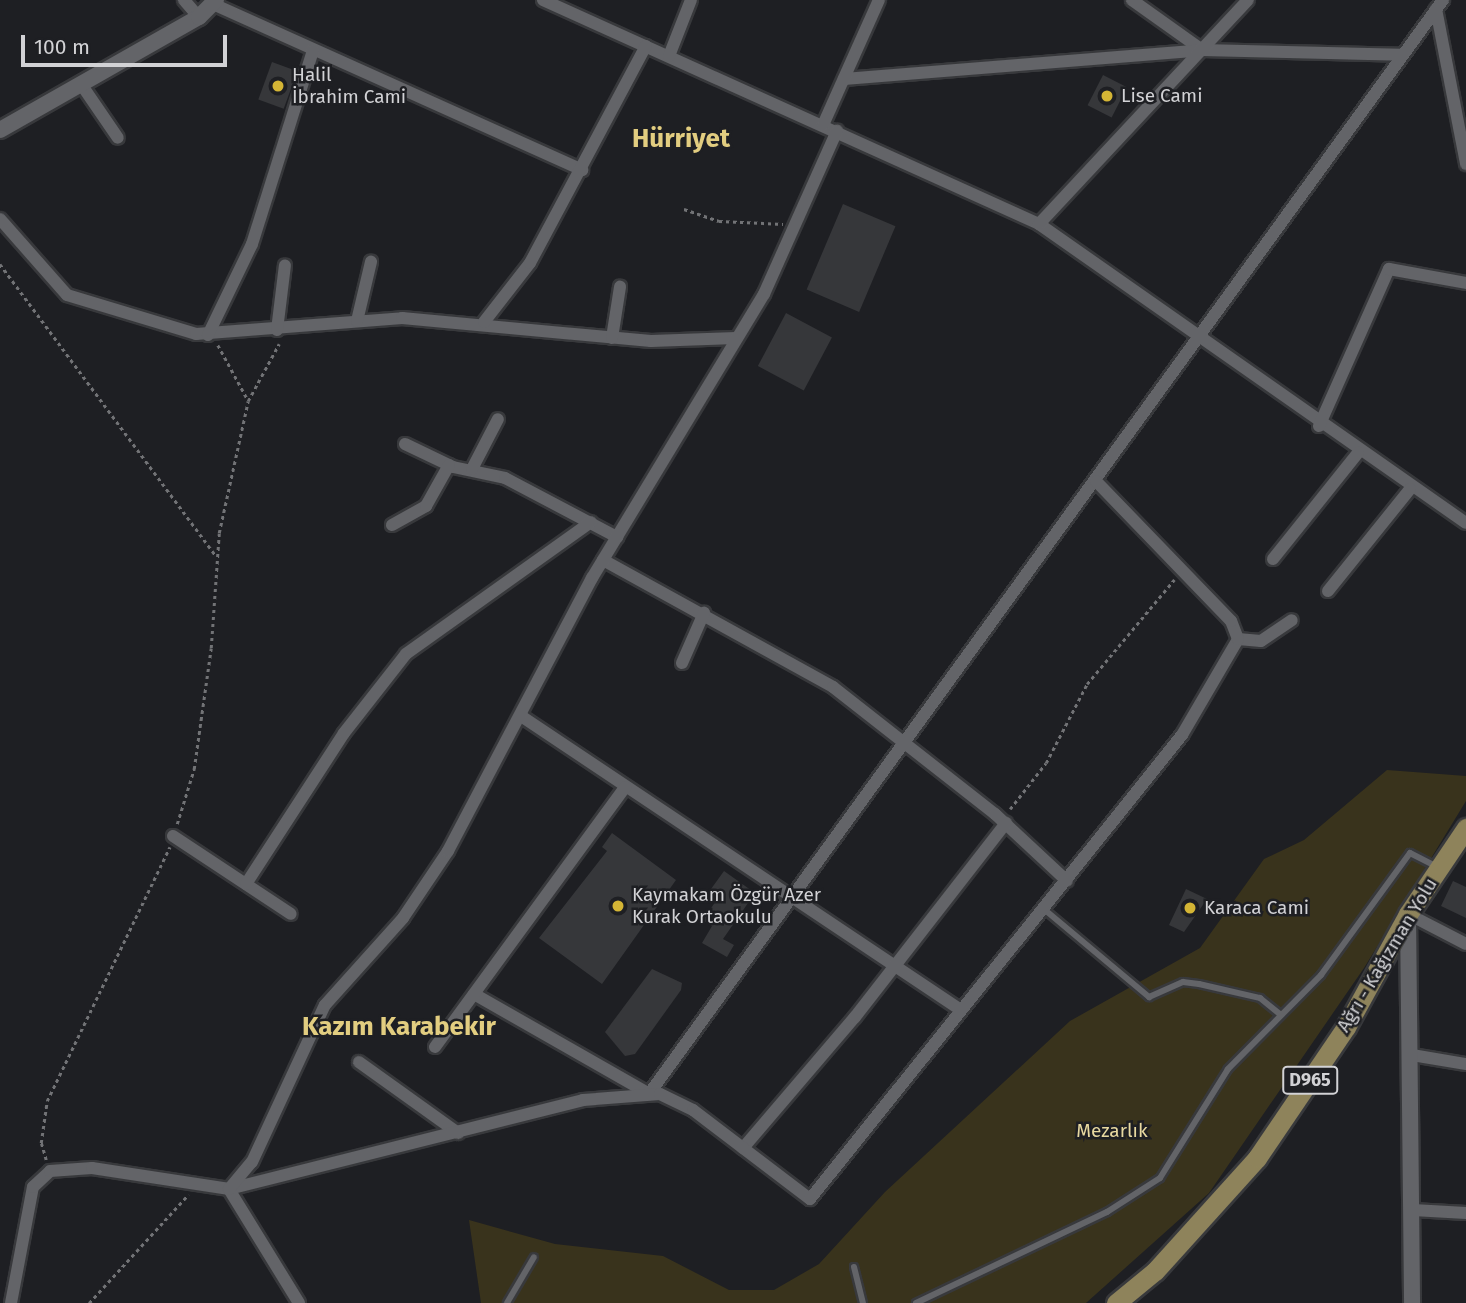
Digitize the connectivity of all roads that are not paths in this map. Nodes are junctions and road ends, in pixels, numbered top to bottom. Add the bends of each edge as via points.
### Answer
1 (184, 0) edge
2 (543, 0) edge
3 (691, 0) edge
4 (879, 0) edge
5 (1132, 0) edge
6 (1248, 0) edge
7 (215, 2) edge
8 (1440, 5) edge
9 (199, 17) junction
10 (646, 46) junction
11 (313, 50) junction
12 (1202, 50) junction
13 (1401, 55) junction
14 (669, 56) junction
15 (844, 79) junction
16 (80, 85) junction
17 (1452, 87) junction
18 (1466, 90) edge
19 (823, 125) junction
20 (0, 130) edge
21 (837, 131) junction
22 (118, 138) dead end
23 (1466, 164) edge
24 (582, 170) junction
25 (0, 219) edge
26 (1039, 225) junction
27 (370, 262) dead end
28 (285, 265) dead end
29 (1466, 283) edge
30 (620, 287) dead end
31 (357, 321) junction
32 (485, 322) junction
33 (278, 330) junction
34 (208, 335) junction
35 (612, 338) junction
36 (736, 338) junction
37 (1200, 340) junction
38 (498, 419) dead end
39 (1320, 426) junction
40 (405, 444) dead end
41 (1358, 453) junction
42 (449, 466) junction
43 (472, 469) junction
44 (1096, 481) junction
45 (1410, 489) junction
46 (591, 522) junction
47 (1466, 523) edge
48 (392, 525) dead end
49 (617, 537) junction
50 (1273, 559) dead end
51 (603, 560) junction
52 (1328, 591) dead end
53 (704, 613) junction
54 (1292, 620) dead end
55 (1238, 639) junction
56 (682, 663) dead end
57 (521, 716) junction
58 (905, 742) junction
59 (625, 787) junction
60 (1004, 822) junction
61 (1466, 828) edge
62 (173, 836) road end
63 (1439, 868) junction
64 (1067, 881) junction
65 (246, 884) junction
66 (796, 894) junction
67 (1045, 910) junction
68 (291, 914) dead end
69 (1408, 914) junction
70 (1466, 944) edge
71 (895, 962) junction
72 (474, 994) junction
73 (961, 1010) junction
74 (1280, 1014) junction
75 (435, 1047) dead end
76 (1412, 1055) junction
77 (359, 1062) dead end
78 (1466, 1064) edge
79 (649, 1094) junction
80 (458, 1133) junction
81 (743, 1148) junction
82 (229, 1189) junction
83 (1413, 1210) junction
84 (1466, 1213) edge
85 (534, 1257) dead end
86 (854, 1267) dead end
87 (11, 1303) edge
88 (299, 1303) edge
89 (507, 1303) edge
90 (863, 1303) edge
91 (916, 1303) edge
92 (1116, 1303) edge
93 (1412, 1303) edge

1 - 9 street
2 - 10 street
3 - 14 street
4 - 15 street
5 - 12 street
6 - 12 street
7 - 9 street
7 - 11 street
8 - 13 street
8 - 17 street
9 - 16 street
10 - 14 street
10 - 24 street
11 - 24 street
11 - 34 street via 252,244
12 - 13 street
12 - 15 street
12 - 26 street
13 - 37 street
14 - 19 street
15 - 19 street
16 - 20 street
16 - 22 street
17 - 18 street
17 - 23 street
19 - 21 street
21 - 26 street
21 - 36 street via 799,224
24 - 32 street via 530,263
25 - 34 street via 66,295
26 - 37 street
27 - 31 street
28 - 33 street
29 - 39 street via 1389,269
30 - 35 street
31 - 32 street
31 - 33 street
32 - 35 street
33 - 34 street
35 - 36 street
36 - 49 street
37 - 39 street
37 - 44 street
38 - 43 street
39 - 41 street
40 - 42 street
41 - 45 street
41 - 50 street
42 - 43 street
42 - 48 street via 426,506
43 - 46 street via 505,478
44 - 55 street via 1231,621
44 - 58 street
45 - 47 street
45 - 52 street
46 - 49 street
46 - 65 street via 406,654 344,733
49 - 51 street
51 - 53 street
51 - 57 street
53 - 56 street
53 - 58 street via 833,687
54 - 55 street via 1261,641
55 - 64 street via 1182,735
57 - 59 street
57 - 82 street via 441,862 402,918 325,1005 251,1162
58 - 60 street
58 - 66 street
59 - 66 street
59 - 72 street
60 - 64 street
60 - 71 street
61 - 63 main road, Ağrı - Kağızman Yolu / D965
62 - 65 street
63 - 69 main road, Ağrı - Kağızman Yolu / D965
63 - 74 lane via 1410,853 1321,975
64 - 67 street
65 - 68 street
66 - 71 street
66 - 79 street
67 - 73 street
67 - 74 lane via 1149,997 1183,982 1199,984 1260,998
69 - 70 street
69 - 76 street
69 - 92 main road, Ağrı - Kağızman Yolu / D965 via 1346,1027 1257,1158 1155,1271
71 - 73 street
71 - 81 street
72 - 75 street
72 - 79 street
73 - 81 street via 810,1199
74 - 91 lane via 1228,1069 1160,1178 1107,1212
76 - 78 street
76 - 83 street
77 - 80 street
79 - 80 street via 583,1100
79 - 81 street via 693,1110
80 - 82 street
82 - 87 street via 92,1168 50,1171 33,1187
82 - 88 street
83 - 84 street
83 - 93 street
85 - 89 lane
86 - 90 lane

